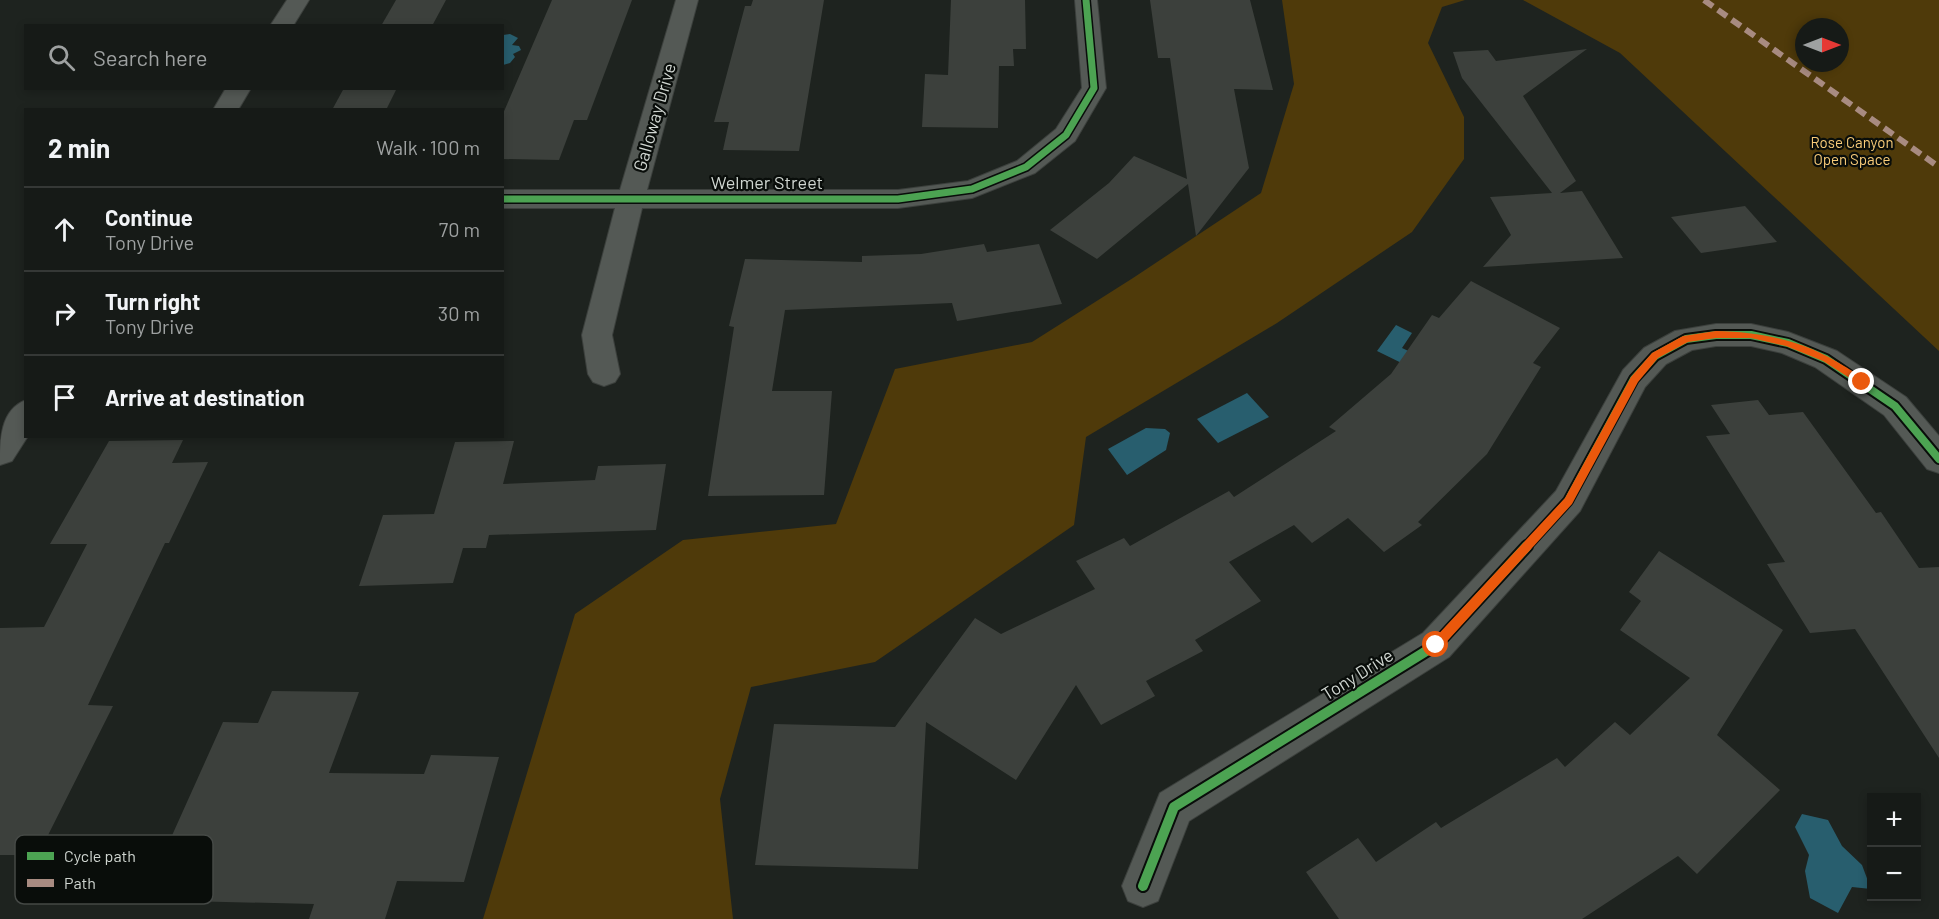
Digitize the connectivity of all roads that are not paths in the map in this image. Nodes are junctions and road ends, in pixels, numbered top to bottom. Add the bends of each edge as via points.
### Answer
1 (298, 0) edge
2 (687, 0) edge
3 (1086, 0) edge
4 (282, 24) edge
5 (238, 90) edge
6 (226, 108) edge
7 (504, 199) edge
8 (631, 199) junction
9 (604, 374) dead end
10 (24, 416) edge
11 (0, 452) edge
12 (1939, 459) edge
13 (1143, 886) dead end

1 - 4 street
2 - 8 street, Galloway Drive
3 - 8 street, Welmer Street via 1094,88 1066,135 1026,167 972,189 898,199
5 - 6 street
7 - 8 street, Welmer Street
8 - 9 street, Galloway Drive via 597,335
10 - 11 street
12 - 13 street, Tony Drive via 1895,406 1826,359 1788,343 1751,335 1686,339 1655,356 1635,379 1568,501 1436,645 1174,807

